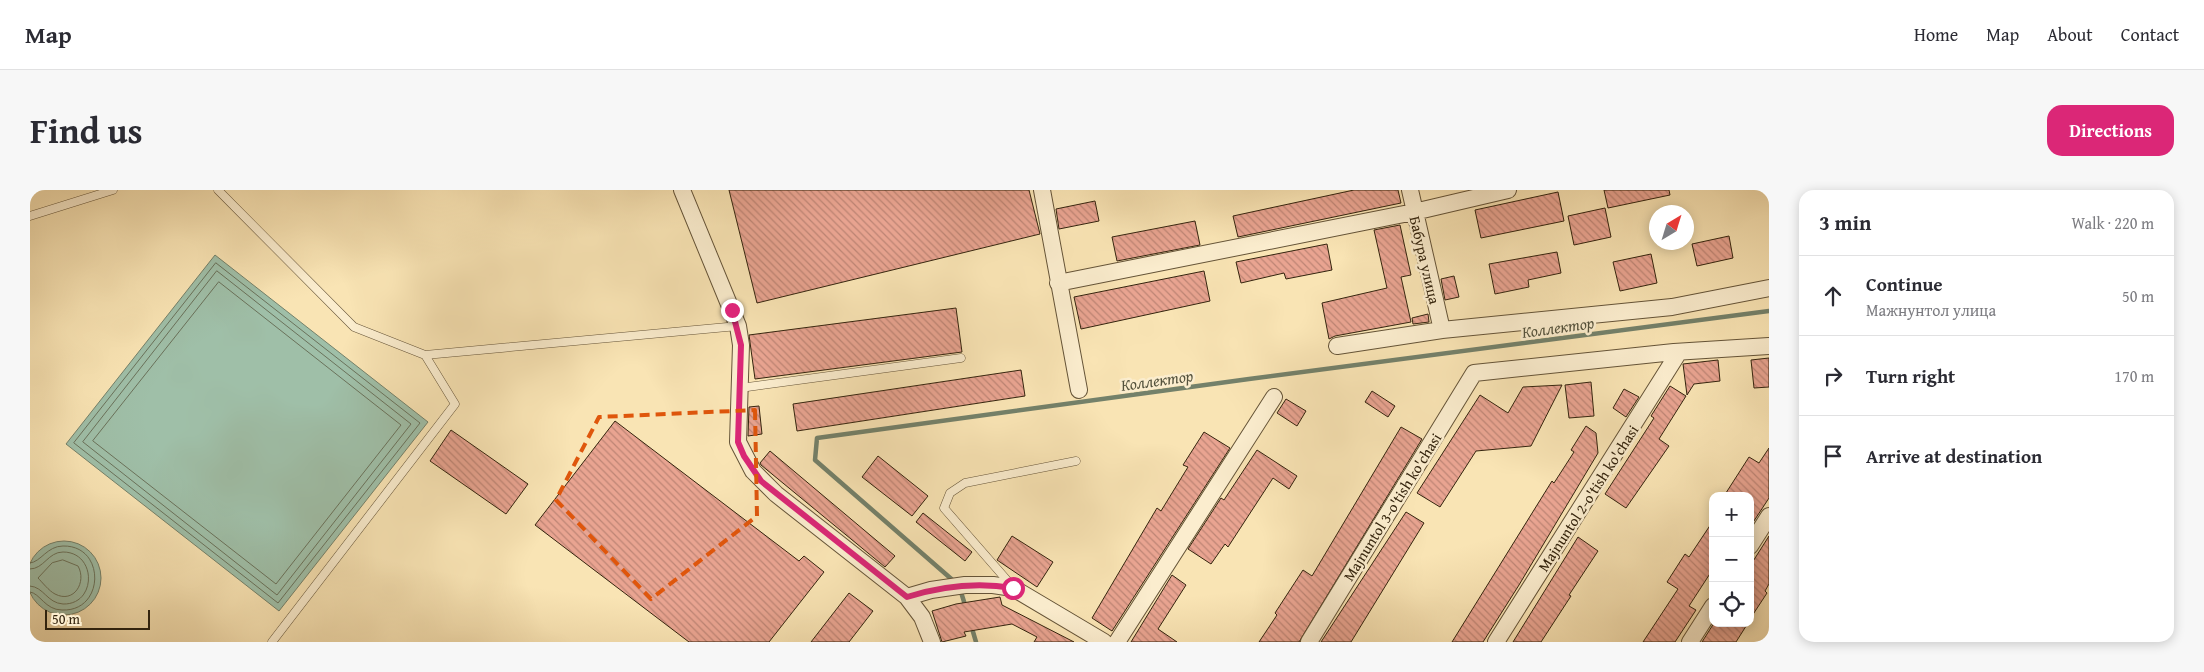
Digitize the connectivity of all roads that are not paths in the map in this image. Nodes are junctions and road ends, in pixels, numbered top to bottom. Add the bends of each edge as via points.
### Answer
1 (113, 190) edge
2 (218, 190) edge
3 (682, 190) edge
4 (1042, 190) edge
5 (1410, 190) edge
6 (1508, 190) edge
7 (1414, 212) junction
8 (30, 216) edge
9 (1058, 282) junction
10 (1769, 288) edge
11 (738, 326) junction
12 (1442, 330) junction
13 (1337, 346) dead end
14 (1769, 346) edge
15 (1679, 352) junction
16 (425, 355) junction
17 (961, 358) dead end
18 (739, 388) junction
19 (1079, 390) dead end
20 (1274, 397) dead end
21 (1076, 461) dead end
22 (1769, 516) edge
23 (1754, 540) edge
24 (1013, 588) junction
25 (907, 597) junction
26 (1709, 612) edge
27 (272, 642) edge
28 (932, 642) edge
29 (1104, 642) edge
30 (1117, 642) edge
31 (1309, 642) edge
32 (1496, 642) edge
33 (1690, 642) edge

1 - 8 lane
2 - 16 lane via 354,327
3 - 11 street
4 - 9 street
5 - 7 street, Бабура улица
6 - 7 street
7 - 9 street
7 - 12 street, Бабура улица
9 - 19 street
10 - 12 street via 1672,307
11 - 16 lane
11 - 18 street via 741,345
12 - 13 street
14 - 15 street
15 - 31 street, Majnuntol 3-o'tish ko'chasi via 1474,373
15 - 32 street, Majnuntol 2-o'tish ko'chasi
16 - 27 lane via 455,404
17 - 18 lane
18 - 25 street via 738,442 753,471 776,494
20 - 30 street
21 - 24 lane via 965,483 950,494 944,508
22 - 23 street
24 - 25 street via 993,584 959,586
24 - 29 street
25 - 28 street via 922,617
26 - 33 street

